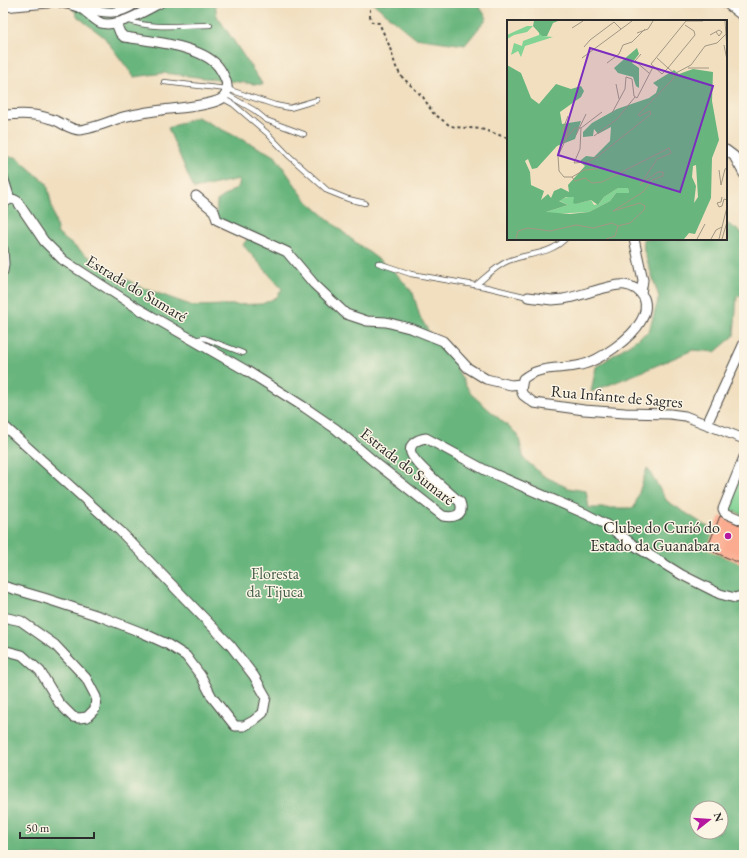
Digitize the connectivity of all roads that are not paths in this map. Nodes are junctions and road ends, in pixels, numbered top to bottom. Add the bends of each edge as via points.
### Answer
1 (48, 3) edge
2 (62, 3) edge
3 (136, 3) edge
4 (160, 3) edge
5 (726, 3) edge
6 (3, 7) edge
7 (81, 8) junction
8 (744, 17) edge
9 (121, 21) junction
10 (210, 25) dead end
11 (164, 82) dead end
12 (225, 94) junction
13 (317, 100) dead end
14 (3, 115) edge
15 (304, 134) dead end
16 (727, 151) edge
17 (744, 174) edge
18 (3, 177) edge
19 (196, 196) dead end
20 (6, 202) edge
21 (365, 202) dead end
22 (564, 240) edge
23 (634, 240) edge
24 (3, 249) edge
25 (378, 264) dead end
26 (3, 271) edge
27 (476, 285) junction
28 (641, 293) junction
29 (528, 296) joint
30 (194, 340) junction
31 (744, 343) edge
32 (243, 353) dead end
33 (521, 384) junction
34 (707, 424) junction
35 (3, 425) edge
36 (744, 439) edge
37 (744, 457) edge
38 (744, 521) edge
39 (3, 586) edge
40 (744, 595) edge
41 (3, 617) edge
42 (3, 650) edge

1 - 6 street
2 - 7 street
3 - 7 street via 117,12 106,13
4 - 9 street
5 - 8 street
7 - 9 street via 101,23
9 - 10 lane via 151,25
9 - 12 street via 120,33 124,37 163,42 206,57 218,66 226,78
11 - 12 lane
12 - 13 lane via 290,108
12 - 14 street via 193,106 148,112 79,130 39,115
12 - 15 lane via 254,110 266,120
12 - 21 lane via 328,191
16 - 17 street via 734,156
18 - 20 street
19 - 33 street via 214,211 217,220 287,252 314,284 346,314 367,321 386,322 413,329 443,341 468,368 486,379 511,385
20 - 30 street, Estrada do Sumaré via 14,199 17,202 44,241 63,260 139,310
22 - 27 lane via 547,251 502,264
23 - 28 street, Rua Infante de Sagres via 643,280
24 - 26 street
25 - 27 lane via 411,274
27 - 29 lane
28 - 29 street via 624,284 563,299
28 - 33 street, Rua Infante de Sagres via 645,301 642,320 620,343 602,356 582,365 538,370 528,374
30 - 32 lane via 204,338
30 - 40 street, Estrada do Sumaré via 336,429 443,516 455,516 460,513 462,507 460,502 417,463 411,454 411,448 418,439 426,438 485,470 586,514 682,575 735,598
31 - 34 street
33 - 34 street, Rua Infante de Sagres via 523,395 538,404 625,413 670,414
34 - 36 street, Rua Infante de Sagres
35 - 39 street via 120,531 231,646 266,697 263,712 244,726 235,726 212,697 202,676 186,656 168,644 102,617
37 - 38 street via 723,509 725,513
41 - 42 street via 21,621 55,645 86,678 96,697 95,709 87,717 73,717 59,703 40,671 22,655

